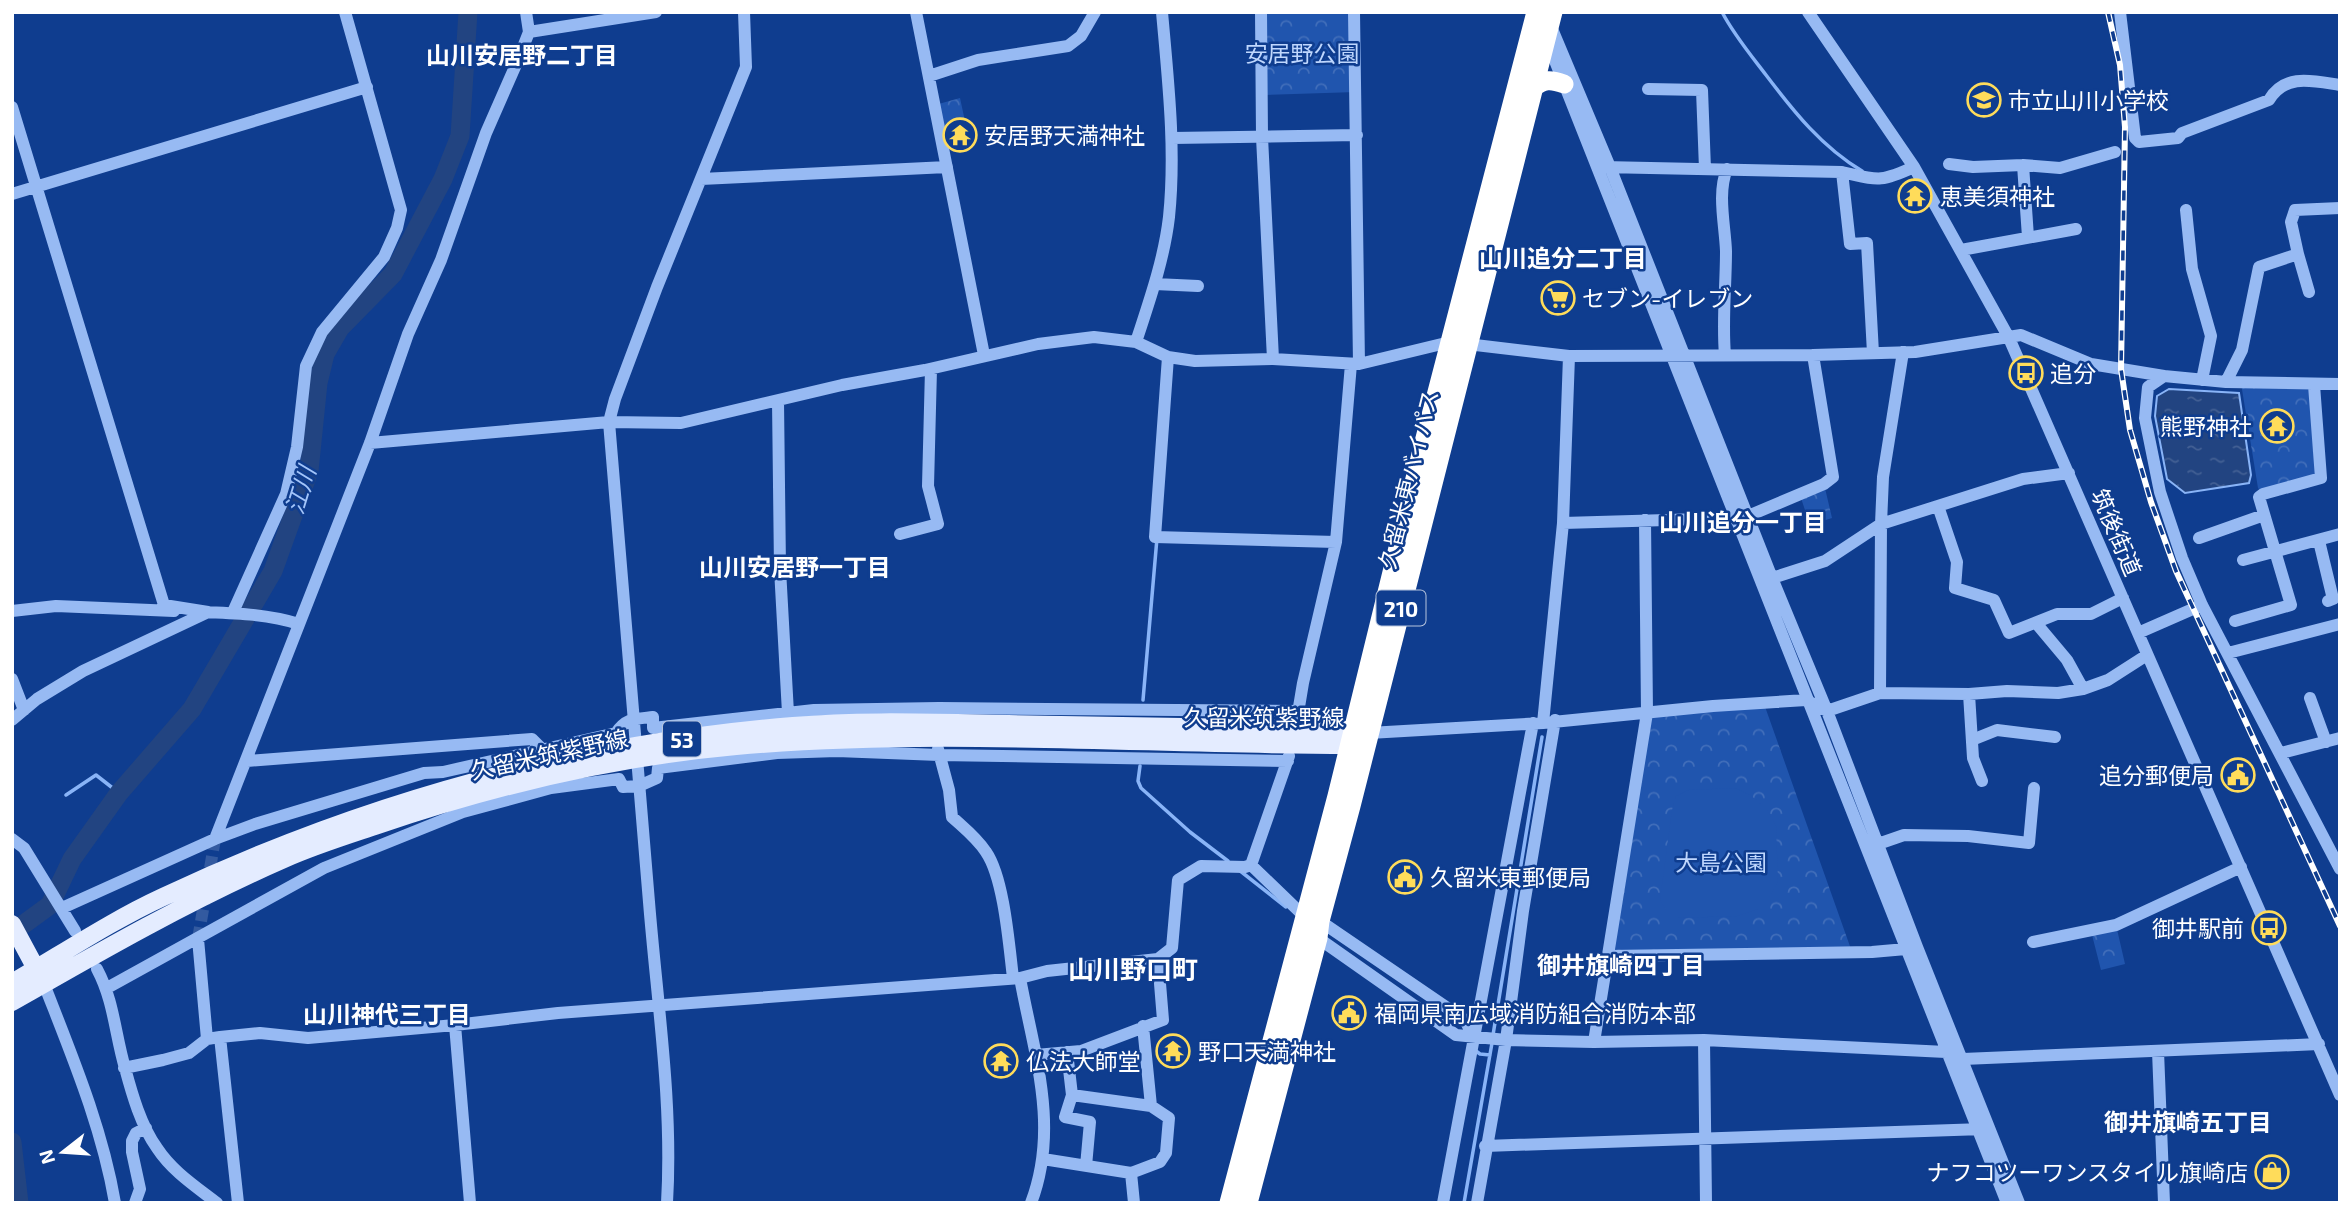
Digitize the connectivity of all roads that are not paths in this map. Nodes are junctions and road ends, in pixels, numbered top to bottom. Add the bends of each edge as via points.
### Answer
1 (345, 12) edge
2 (526, 12) edge
3 (656, 12) edge
4 (744, 12) edge
5 (916, 12) edge
6 (1095, 12) edge
7 (1161, 12) edge
8 (1261, 12) edge
9 (1354, 12) edge
10 (1808, 12) edge
11 (2120, 12) edge
12 (1542, 20) edge
13 (529, 32) junction
14 (929, 76) junction
15 (1564, 83) junction
16 (2340, 85) edge
17 (367, 87) junction
18 (1533, 88) junction
19 (1648, 89) dead end
20 (12, 107) edge
21 (1357, 135) junction
22 (1262, 137) junction
23 (1171, 138) junction
24 (2115, 152) dead end
25 (1949, 163) dead end
26 (2023, 165) junction
27 (947, 167) junction
28 (1604, 167) junction
29 (1914, 167) junction
30 (1705, 169) junction
31 (1727, 169) junction
32 (1842, 173) junction
33 (701, 179) junction
34 (36, 186) junction
35 (12, 194) edge
36 (2340, 208) edge
37 (2186, 209) dead end
38 (2076, 229) dead end
39 (2028, 237) junction
40 (1961, 250) junction
41 (2298, 254) junction
42 (1154, 284) junction
43 (1198, 286) dead end
44 (2309, 292) dead end
45 (2009, 338) junction
46 (1136, 342) junction
47 (1459, 343) junction
48 (1903, 352) junction
49 (1872, 353) junction
50 (984, 355) junction
51 (1725, 355) junction
52 (1813, 355) junction
53 (1569, 356) junction
54 (1678, 356) junction
55 (1168, 357) junction
56 (1273, 359) junction
57 (1355, 364) junction
58 (931, 369) junction
59 (2164, 376) junction
60 (2202, 380) junction
61 (2226, 382) junction
62 (2340, 384) edge
63 (2314, 385) junction
64 (778, 401) junction
65 (609, 422) junction
66 (370, 443) junction
67 (2069, 473) junction
68 (1938, 506) junction
69 (2264, 515) junction
70 (1742, 517) junction
71 (1645, 520) junction
72 (1563, 523) junction
73 (1881, 523) junction
74 (900, 534) dead end
75 (2340, 534) edge
76 (2199, 538) dead end
77 (2319, 541) junction
78 (1336, 542) junction
79 (2275, 552) junction
80 (2243, 561) dead end
81 (1772, 578) junction
82 (2123, 598) junction
83 (2328, 601) dead end
84 (2202, 605) junction
85 (12, 611) edge
86 (208, 612) junction
87 (233, 612) junction
88 (2235, 621) dead end
89 (2036, 622) junction
90 (299, 624) junction
91 (2340, 624) edge
92 (2138, 633) junction
93 (2228, 653) junction
94 (2147, 655) junction
95 (12, 679) edge
96 (2083, 689) junction
97 (1880, 693) junction
98 (1969, 694) junction
99 (2310, 698) dead end
100 (1807, 700) junction
101 (24, 710) junction
102 (1827, 711) junction
103 (788, 713) junction
104 (1647, 713) junction
105 (12, 720) edge
106 (633, 720) junction
107 (1544, 722) junction
108 (939, 731) junction
109 (1357, 736) junction
110 (1293, 737) junction
111 (2055, 737) dead end
112 (2340, 738) edge
113 (1972, 740) junction
114 (2326, 742) junction
115 (542, 749) junction
116 (635, 753) junction
117 (2281, 753) junction
118 (247, 761) junction
119 (1982, 781) dead end
120 (639, 786) junction
121 (2034, 788) dead end
122 (12, 839) edge
123 (215, 839) junction
124 (1878, 844) junction
125 (1251, 865) junction
126 (2241, 867) junction
127 (2340, 869) edge
128 (57, 900) junction
129 (12, 924) edge
130 (1314, 925) junction
131 (75, 931) dead end
132 (198, 939) junction
133 (2033, 942) dead end
134 (1906, 948) junction
135 (1609, 956) junction
136 (1158, 959) junction
137 (97, 969) dead end
138 (41, 976) junction
139 (1017, 978) junction
140 (107, 988) junction
141 (18, 989) edge
142 (658, 1007) junction
143 (455, 1026) junction
144 (1143, 1026) junction
145 (1473, 1036) junction
146 (213, 1038) junction
147 (1506, 1040) junction
148 (1704, 1040) junction
149 (1594, 1042) junction
150 (2319, 1044) junction
151 (2158, 1051) junction
152 (1067, 1052) junction
153 (1946, 1052) junction
154 (1037, 1055) junction
155 (1963, 1059) junction
156 (124, 1068) junction
157 (1072, 1095) junction
158 (2340, 1095) edge
159 (1151, 1105) junction
160 (146, 1128) junction
161 (1983, 1128) junction
162 (1705, 1138) junction
163 (1485, 1146) junction
164 (1043, 1159) junction
165 (1086, 1166) junction
166 (1130, 1173) junction
167 (115, 1203) edge
168 (135, 1203) edge
169 (217, 1203) edge
170 (238, 1203) edge
171 (470, 1203) edge
172 (667, 1203) edge
173 (1031, 1203) edge
174 (1134, 1203) edge
175 (1229, 1203) edge
176 (1248, 1203) edge
177 (1443, 1203) edge
178 (1477, 1203) edge
179 (1706, 1203) edge
180 (2007, 1203) edge
181 (2019, 1203) edge
182 (2164, 1203) edge

1 - 17 street
2 - 13 street
3 - 13 street
4 - 33 street via 746,67
5 - 14 street
6 - 14 street via 1081,36 1068,46 978,60
7 - 23 street
8 - 22 street
9 - 21 street
10 - 29 street, 筑後街道
11 - 16 street via 2139,142 2178,138 2269,100 2286,82
12 - 15 street
12 - 18 highway, 久留米東バイパス / 210
12 - 28 street
12 - 47 highway, 久留米東バイパス / 210
13 - 66 street via 408,334
14 - 27 street
15 - 18 highway via 1547,80
15 - 28 street
17 - 34 street
17 - 87 street via 401,210 397,228 384,257 322,332 306,366 297,447 286,494
18 - 47 highway, 久留米東バイパス / 210
19 - 30 street via 1702,90
20 - 34 street
21 - 22 street
21 - 57 street
22 - 23 street
22 - 56 street
23 - 42 street via 1168,218
24 - 26 street via 2060,168
25 - 26 street
26 - 39 street
27 - 33 street
27 - 50 street
28 - 30 street
28 - 54 street
29 - 32 street via 1888,179
29 - 40 street, 筑後街道
30 - 31 street
31 - 32 street
31 - 51 street via 1723,181
32 - 49 street via 1850,244 1867,243
33 - 65 street
34 - 35 street
34 - 86 street via 164,605
36 - 41 street via 2295,210 2291,222
37 - 60 street via 2192,269 2211,336
38 - 39 street
39 - 40 street
40 - 45 street, 筑後街道
41 - 44 street
41 - 61 street via 2259,267 2242,350
42 - 43 street
42 - 46 street
45 - 48 street
45 - 59 street via 2021,335 2091,364
45 - 67 street, 筑後街道
46 - 50 street via 1094,337
46 - 55 street
47 - 53 street
47 - 57 street
47 - 109 highway, 久留米東バイパス / 210
48 - 49 street
48 - 73 street
49 - 52 street
50 - 58 street
51 - 52 street
51 - 54 street
52 - 70 street via 1833,477
53 - 54 street
53 - 72 street
54 - 70 street
55 - 56 street
55 - 78 street via 1156,537
56 - 57 street
57 - 78 street
58 - 64 street
58 - 74 street via 928,486 937,524
59 - 60 street
59 - 84 street via 2148,387 2145,418 2169,525
60 - 61 street
61 - 63 street
62 - 63 street
63 - 69 street via 2320,478 2263,494 2259,497
64 - 65 street via 681,423
64 - 103 street via 779,569
65 - 66 street
65 - 106 street
66 - 90 street
67 - 68 street via 2023,479
67 - 82 street, 筑後街道
68 - 73 street
68 - 89 street via 1957,562 1955,588 1994,600 2009,633
69 - 76 street
69 - 79 street
70 - 71 street
70 - 81 street
70 - 100 street
71 - 72 street
71 - 104 street
72 - 107 street
73 - 81 street via 1825,561
73 - 97 street
75 - 77 street
77 - 79 street
77 - 83 street via 2333,599
78 - 110 street
79 - 80 street
79 - 88 street via 2291,605
81 - 102 street
82 - 89 street via 2091,614 2057,614
82 - 92 street, 筑後街道
84 - 92 street
84 - 93 street
85 - 86 street via 56,606
86 - 87 street
86 - 101 street via 83,671
87 - 90 street
89 - 96 street via 2067,660
90 - 118 street
91 - 93 street
92 - 94 street, 筑後街道
93 - 117 street
94 - 96 street via 2108,680
94 - 126 street, 筑後街道
95 - 101 street
96 - 98 street
97 - 98 street
97 - 102 street
98 - 113 street
99 - 114 street
100 - 102 street
100 - 104 street
100 - 134 street
101 - 105 street
102 - 124 street
103 - 106 street via 653,728 653,717
103 - 108 street via 814,710
104 - 107 street
104 - 135 street
106 - 115 street via 623,722 615,733
106 - 116 street
107 - 109 street
107 - 145 street
107 - 147 street
108 - 110 main road, 久留米筑紫野線 / 53
108 - 110 street
108 - 116 main road, 久留米筑紫野線 / 53 via 797,726
108 - 120 street via 838,751 777,753 658,768 657,778
108 - 139 street via 952,817 988,853
109 - 110 main road, 久留米筑紫野線 / 53
109 - 130 highway, 久留米東バイパス / 210
110 - 125 street
111 - 113 street via 1997,730
112 - 114 street
113 - 119 street
114 - 117 street
115 - 118 street via 532,739
115 - 123 street via 424,773
116 - 120 street
116 - 138 main road, 久留米筑紫野線 / 53 via 503,774 346,821 160,898
117 - 127 street
118 - 123 street
120 - 132 street via 624,787 619,779 551,788 463,812 324,868
120 - 142 street
121 - 124 street via 2029,843 1905,835
122 - 128 street via 24,848
123 - 128 street
124 - 155 street
125 - 130 street
125 - 136 street via 1201,866 1178,880 1172,948
126 - 133 street via 2116,925
126 - 150 street, 筑後街道
128 - 131 street
129 - 138 main road
130 - 145 street via 1465,1020
130 - 175 highway, 久留米東バイパス / 210
130 - 176 highway, 久留米東バイパス / 210
132 - 140 street
132 - 146 street
134 - 135 street via 1872,953
134 - 153 street
135 - 149 street
136 - 139 street
136 - 144 street via 1163,1020
137 - 140 street
138 - 141 main road, 久留米筑紫野線 / 53
138 - 167 street via 88,1098
139 - 142 street
139 - 154 street
140 - 156 street
142 - 143 street
142 - 172 street via 667,1102
143 - 146 street via 307,1038 260,1033
143 - 171 street
144 - 152 street via 1081,1051
144 - 159 street
145 - 147 street
145 - 177 street
146 - 156 street via 189,1053
146 - 170 street
147 - 149 street
147 - 163 street
148 - 149 street
148 - 153 street
148 - 162 street
150 - 151 street
150 - 158 street, 筑後街道
151 - 155 street
151 - 182 street
152 - 154 street
152 - 157 street
153 - 155 street
153 - 161 street
154 - 164 street via 1045,1110
155 - 161 street
156 - 160 street
157 - 159 street
157 - 165 street via 1065,1118 1090,1122
159 - 166 street via 1168,1118 1166,1153 1160,1162
160 - 168 street via 132,1141 140,1189
160 - 169 street via 156,1148 178,1172
161 - 162 street
161 - 180 street
161 - 181 street
162 - 163 street
162 - 179 street
163 - 178 street
164 - 165 street
164 - 173 street
165 - 166 street
166 - 174 street

